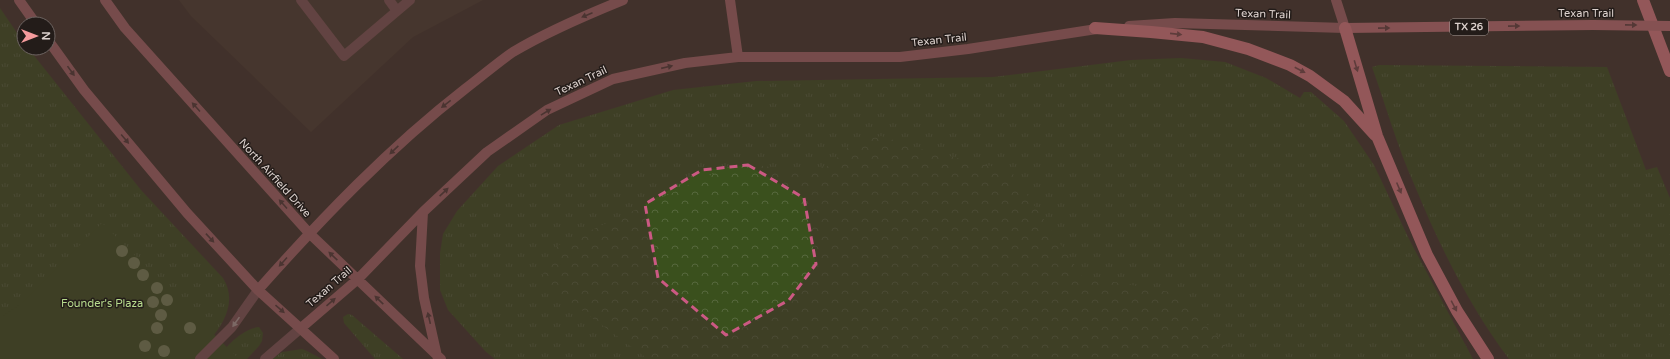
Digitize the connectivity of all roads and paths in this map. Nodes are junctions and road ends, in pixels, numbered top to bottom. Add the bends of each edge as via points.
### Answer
1 (19, 0) edge
2 (105, 0) edge
3 (301, 0) edge
4 (389, 0) edge
5 (410, 0) edge
6 (623, 0) edge
7 (730, 0) edge
8 (1336, 0) edge
9 (1643, 0) edge
10 (397, 11) junction
11 (30, 16) edge
12 (1670, 26) edge
13 (1095, 28) junction
14 (1345, 28) junction
15 (56, 51) edge
16 (738, 57) junction
17 (1670, 71) edge
18 (1377, 136) junction
19 (423, 212) junction
20 (308, 233) junction
21 (358, 279) junction
22 (258, 290) junction
23 (301, 328) junction
24 (439, 357) edge
25 (200, 359) edge
26 (265, 359) edge
27 (334, 359) edge
28 (1488, 359) edge

1 - 11 main road
20 -> 2 main road, North Airfield Drive via 125,28
3 - 10 lane via 344,56
4 - 10 lane
5 - 10 lane
6 -> 20 main road via 580,18 513,53 430,117
7 - 16 main road
8 - 14 main road
9 - 17 highway
14 -> 12 main road, Texan Trail / TX 26, bridge
13 - 14 main road, Texan Trail via 1174,23
13 - 16 main road, Texan Trail via 968,49 900,57
13 -> 18 highway via 1203,37 1248,49 1290,65 1344,101
14 -> 18 highway
15 -> 22 main road via 84,90 187,213
19 -> 16 main road, Texan Trail via 487,152 547,110 613,79 685,63
18 -> 28 highway via 1427,254 1457,311
19 - 21 main road, Texan Trail
24 -> 19 main road via 424,298 420,266
21 -> 20 main road, North Airfield Drive
20 -> 22 main road
23 -> 21 main road, Texan Trail
24 -> 21 main road, North Airfield Drive
22 -> 23 main road
22 -> 25 lane via 232,327
23 - 26 lane
23 - 27 main road

